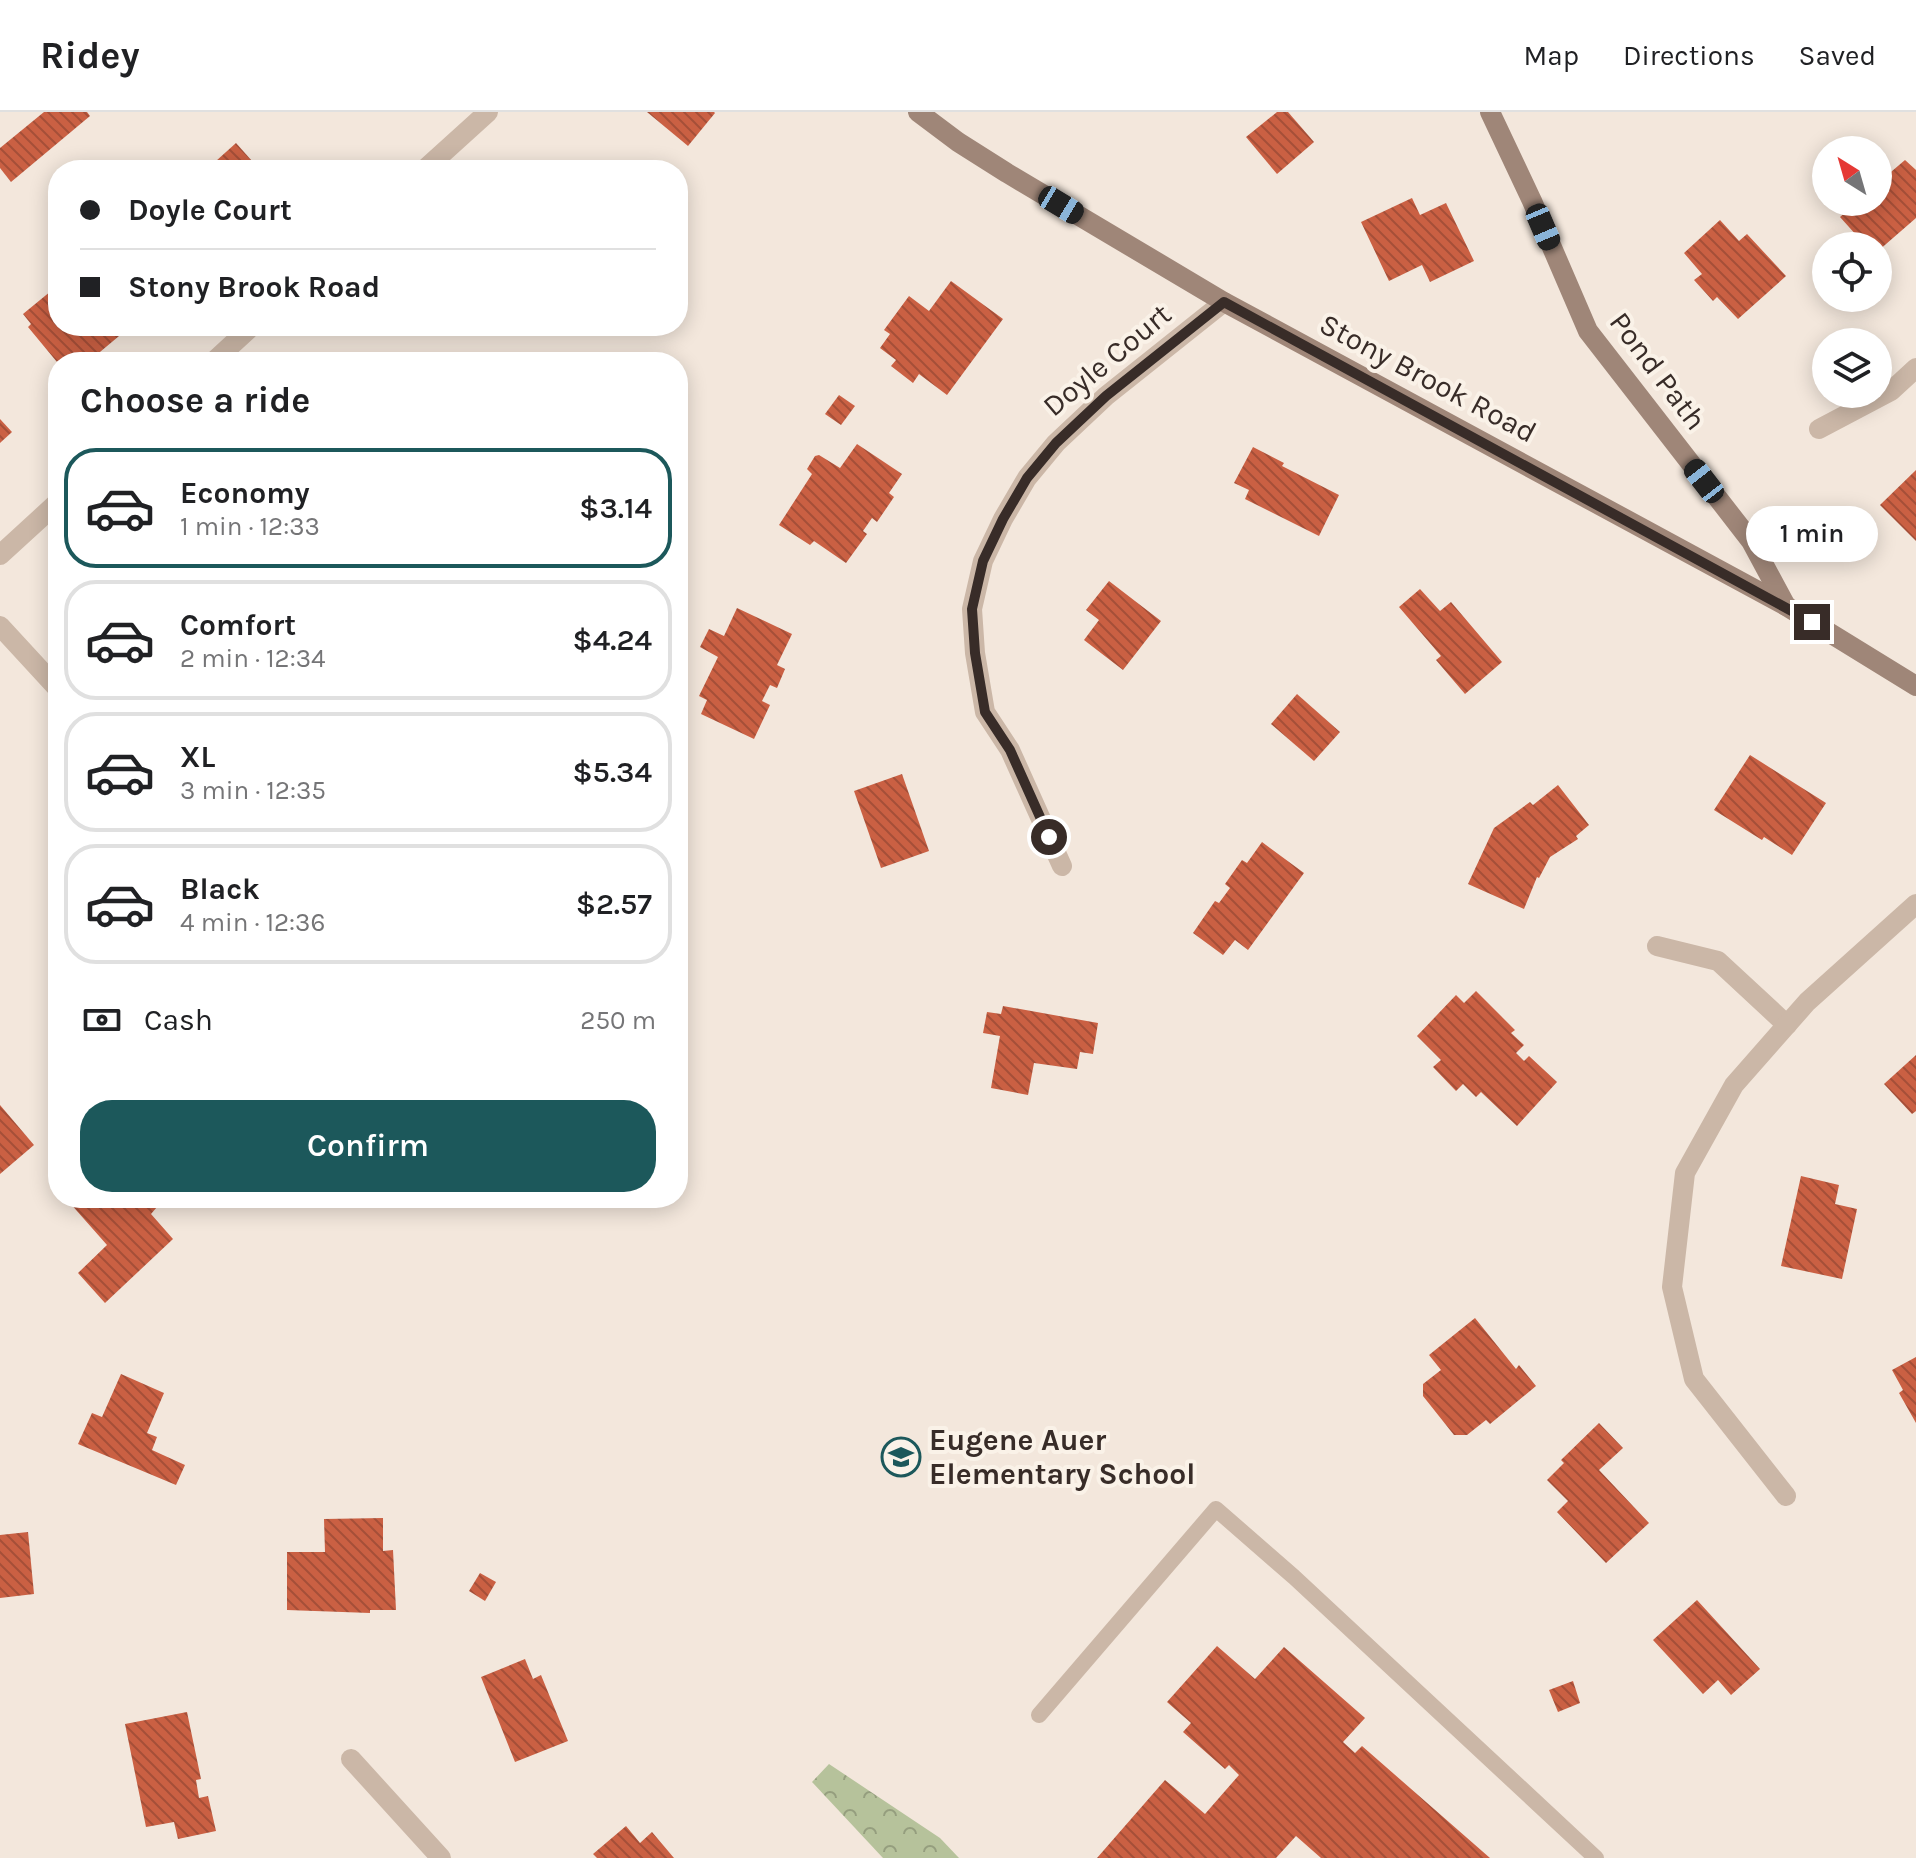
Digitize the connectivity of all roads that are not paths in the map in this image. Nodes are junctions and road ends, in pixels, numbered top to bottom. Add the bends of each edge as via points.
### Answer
1 (488, 112) edge
2 (918, 112) edge
3 (1490, 112) edge
4 (435, 160) edge
5 (1224, 302) junction
6 (241, 336) edge
7 (224, 352) edge
8 (1916, 368) edge
9 (1819, 429) dead end
10 (48, 511) edge
11 (0, 555) edge
12 (1786, 606) junction
13 (0, 626) edge
14 (48, 678) edge
15 (1916, 686) edge
16 (1062, 866) dead end
17 (1916, 904) edge
18 (1657, 946) dead end
19 (1787, 1025) junction
20 (1786, 1496) dead end
21 (1039, 1715) dead end
22 (351, 1759) dead end
23 (441, 1858) edge
24 (1596, 1858) edge

1 - 4 street
2 - 5 main road, Stony Brook Road via 1007,173
3 - 12 main road, Pond Path via 1588,331 1751,541
5 - 12 main road, Stony Brook Road
5 - 16 street, Doyle Court via 1056,443 1027,478 983,561 972,609 985,712 1010,750
6 - 7 street
8 - 9 street via 1891,391
10 - 11 street
12 - 15 main road, Stony Brook Road
13 - 14 street
17 - 19 street
18 - 19 street via 1718,961
19 - 20 street via 1734,1085 1685,1173 1672,1287 1694,1379
21 - 24 lane via 1216,1509
22 - 23 street

